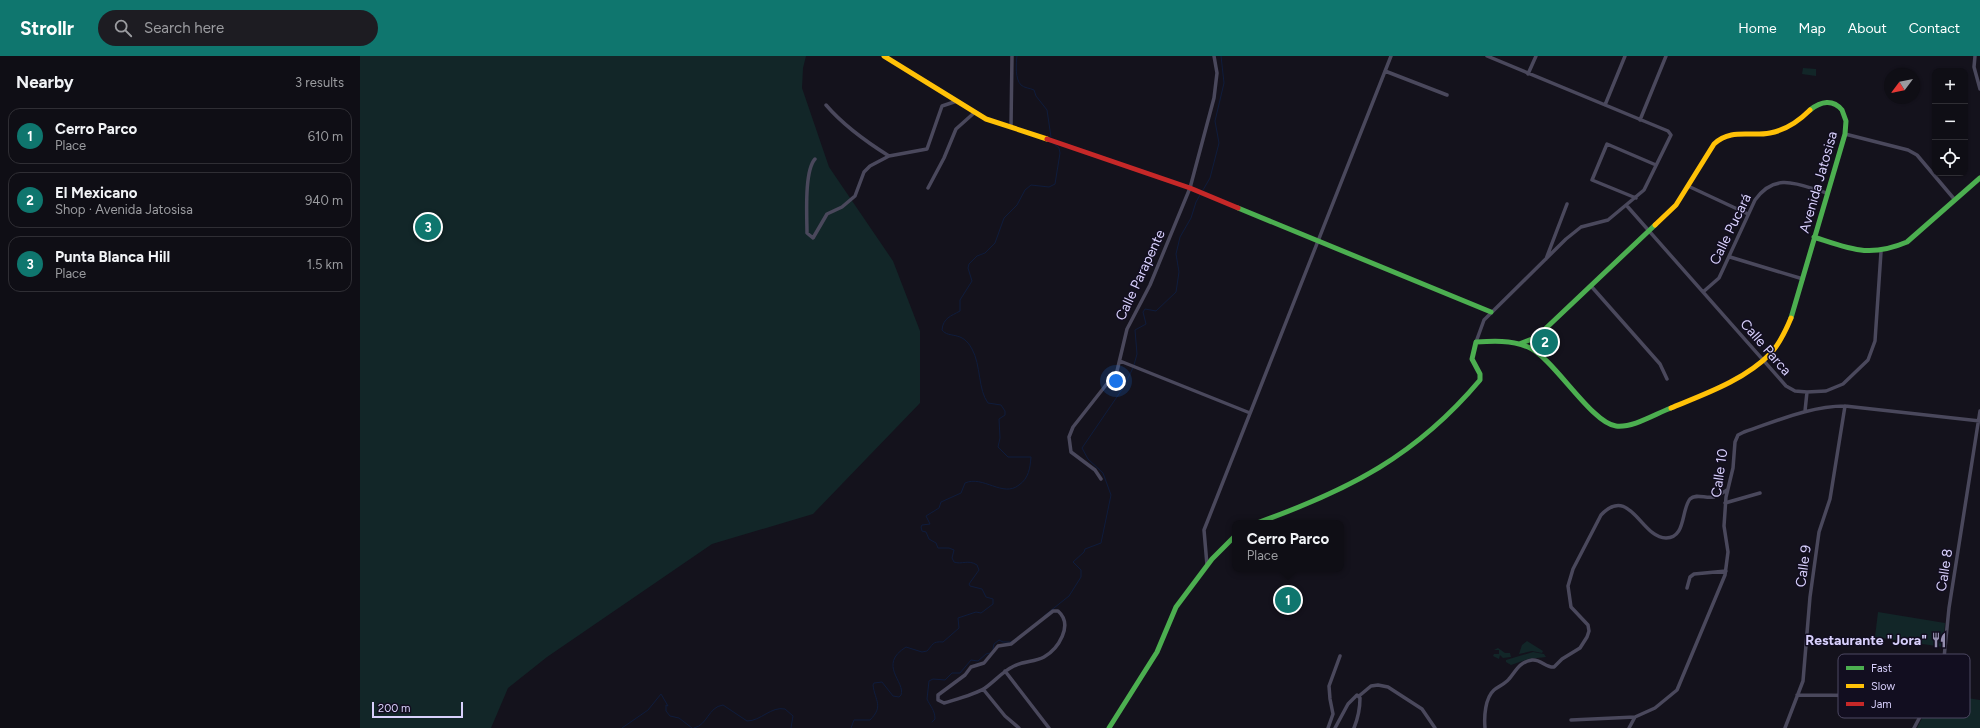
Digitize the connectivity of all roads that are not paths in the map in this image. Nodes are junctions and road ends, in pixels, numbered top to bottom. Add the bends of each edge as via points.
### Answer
1 (884, 56) edge
2 (1012, 56) edge
3 (1214, 56) edge
4 (1391, 56) edge
5 (1487, 56) edge
6 (1536, 56) edge
7 (1625, 56) edge
8 (1666, 56) edge
9 (1975, 56) edge
10 (1385, 71) junction
11 (1528, 74) junction
12 (1980, 89) edge
13 (1447, 95) dead end
14 (958, 101) junction
15 (826, 105) dead end
16 (1605, 106) junction
17 (974, 113) junction
18 (1640, 120) junction
19 (1010, 126) junction
20 (1845, 134) junction
21 (889, 156) junction
22 (815, 159) dead end
23 (1656, 165) junction
24 (1980, 178) edge
25 (1688, 186) junction
26 (928, 188) dead end
27 (1190, 188) junction
28 (1827, 193) junction
29 (1636, 198) junction
30 (1956, 200) junction
31 (1567, 204) dead end
32 (1627, 206) junction
33 (1748, 214) junction
34 (1649, 231) junction
35 (1814, 237) junction
36 (1318, 239) junction
37 (1881, 252) junction
38 (1730, 257) junction
39 (1546, 259) junction
40 (1803, 279) junction
41 (1591, 286) junction
42 (1703, 292) junction
43 (1491, 312) junction
44 (1543, 331) junction
45 (1476, 342) junction
46 (1519, 344) junction
47 (1543, 358) junction
48 (1120, 361) junction
49 (1763, 361) junction
50 (1667, 379) dead end
51 (1807, 392) junction
52 (1845, 406) junction
53 (1805, 411) junction
54 (1980, 411) edge
55 (1250, 413) junction
56 (1979, 421) edge
57 (1101, 479) dead end
58 (1728, 490) junction
59 (1760, 493) dead end
60 (1726, 503) junction
61 (1265, 520) edge
62 (1232, 539) edge
63 (1207, 565) junction
64 (1726, 571) junction
65 (1687, 588) dead end
66 (1944, 654) edge
67 (1340, 656) dead end
68 (1005, 671) junction
69 (983, 689) junction
70 (1797, 695) junction
71 (1838, 695) edge
72 (1359, 696) junction
73 (1635, 717) junction
74 (1919, 718) edge
75 (1571, 720) dead end
76 (1048, 727) edge
77 (1019, 728) edge
78 (1109, 728) edge
79 (1328, 728) edge
80 (1335, 728) edge
81 (1354, 728) edge
82 (1435, 728) edge
83 (1485, 728) edge
84 (1629, 728) edge
85 (1785, 728) edge
86 (1914, 728) edge

1 - 14 street
2 - 19 street
3 - 27 street, Calle Parapente via 1218,74 1214,98
4 - 10 street
5 - 11 street
6 - 11 street
7 - 16 street
8 - 18 street
9 - 12 street via 1974,67
10 - 13 street
10 - 36 street
11 - 16 street
14 - 17 street
14 - 21 street via 942,106 927,149
15 - 21 street via 841,122
16 - 18 street
17 - 19 street
17 - 26 street via 956,129
18 - 23 street via 1670,133
19 - 27 street
20 - 25 street, Avenida Jatosisa via 1846,118 1842,110 1833,103 1821,102 1800,119 1772,132 1758,135 1733,133 1719,139
20 - 28 street, Avenida Jatosisa
20 - 30 street via 1908,150 1917,155
21 - 22 street via 867,169 855,196 842,207 829,212 813,238 807,233 807,220 809,179 812,162
23 - 29 street via 1644,190
23 - 29 street via 1607,144 1592,180
24 - 30 street
25 - 33 street
25 - 34 street, Avenida Jatosisa via 1676,205
27 - 36 street
27 - 48 street, Calle Parapente via 1150,285 1127,329
28 - 33 street, Calle Pucará via 1788,182 1779,182 1762,190
28 - 35 street, Avenida Jatosisa
29 - 32 street
30 - 37 street via 1907,242
31 - 39 street
32 - 34 street, Calle Parca
32 - 39 street via 1604,222 1582,227
33 - 38 street, Calle Pucará
34 - 41 street, Avenida Jatosisa
34 - 42 street, Calle Parca
35 - 37 street via 1866,252
35 - 40 street, Avenida Jatosisa
36 - 43 street
36 - 55 street
37 - 51 street, Calle Parca via 1875,341 1868,360 1843,384 1826,391
38 - 40 street
38 - 42 street, Calle Pucará via 1719,278
39 - 43 street
40 - 49 street, Avenida Jatosisa via 1783,336
41 - 44 street, Avenida Jatosisa
41 - 50 street via 1660,364
42 - 49 street, Calle Parca
43 - 45 street via 1482,323
44 - 46 street, Avenida Jatosisa
44 - 47 street via 1540,344
45 - 46 street, Avenida Jatosisa
45 - 61 street via 1472,358 1480,374 1480,380 1456,410 1425,438 1379,468 1328,495
46 - 47 street, Avenida Jatosisa
47 - 49 street, Avenida Jatosisa via 1600,418 1615,426 1631,424 1712,390 1747,373
48 - 55 street
48 - 57 street, Calle Parapente via 1113,376 1075,424 1069,437 1071,452 1095,470
49 - 51 street, Calle Parca via 1788,388
51 - 53 street
52 - 53 street, Calle 10 via 1826,406
52 - 56 street, Calle 10
52 - 70 street, Calle 9 via 1830,499 1819,532 1803,676
53 - 58 street, Calle 10 via 1738,436
54 - 56 street, Calle 8
55 - 63 street via 1204,530
56 - 66 street, Calle 8 via 1949,608
58 - 60 street, Calle 10
58 - 83 street via 1713,497 1691,498 1681,527 1676,534 1668,538 1658,536 1625,507 1616,506 1605,511 1573,569 1568,586 1571,607 1588,625 1587,637 1580,648 1562,658 1554,667 1535,660 1518,667 1489,697
59 - 60 street
60 - 64 street, Calle 10
62 - 63 street
63 - 78 street via 1176,607 1157,652
64 - 65 street via 1694,574 1690,577
64 - 73 street, Calle 10 via 1677,690 1654,708
67 - 79 street via 1329,686 1333,714
68 - 69 street
68 - 69 street via 1044,657 1055,647 1064,631 1060,612 1052,611 1012,644 998,646 984,663 971,667 965,675 940,692 937,698 944,703
68 - 76 street
69 - 77 street via 1005,716
70 - 71 street
70 - 85 street, Calle 9
72 - 80 street via 1351,699
72 - 81 street via 1358,717
72 - 82 street via 1371,686 1388,687 1422,709
73 - 75 street
73 - 84 street
74 - 86 street, Calle 8

